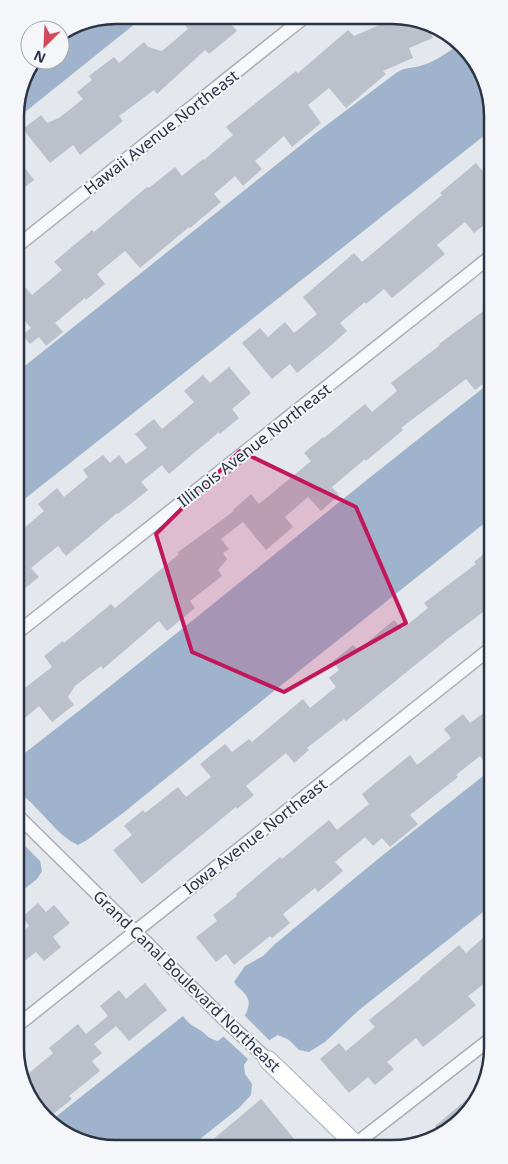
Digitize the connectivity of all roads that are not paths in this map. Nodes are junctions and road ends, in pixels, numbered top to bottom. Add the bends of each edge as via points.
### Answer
1 (296, 24) edge
2 (24, 241) edge
3 (484, 262) edge
4 (24, 627) edge
5 (484, 654) edge
6 (24, 822) edge
7 (135, 931) junction
8 (24, 1019) edge
9 (484, 1043) edge
10 (268, 1060) joint
11 (350, 1140) edge
12 (361, 1140) edge

1 - 2 street, Hawaii Avenue Northeast
3 - 4 street, Illinois Avenue Northeast
5 - 7 street, Iowa Avenue Northeast
6 - 7 street, Grand Canal Boulevard Northeast
7 - 8 street, Iowa Avenue Northeast
7 - 10 street, Grand Canal Boulevard Northeast
9 - 12 street
10 - 11 street, Grand Canal Boulevard Northeast

